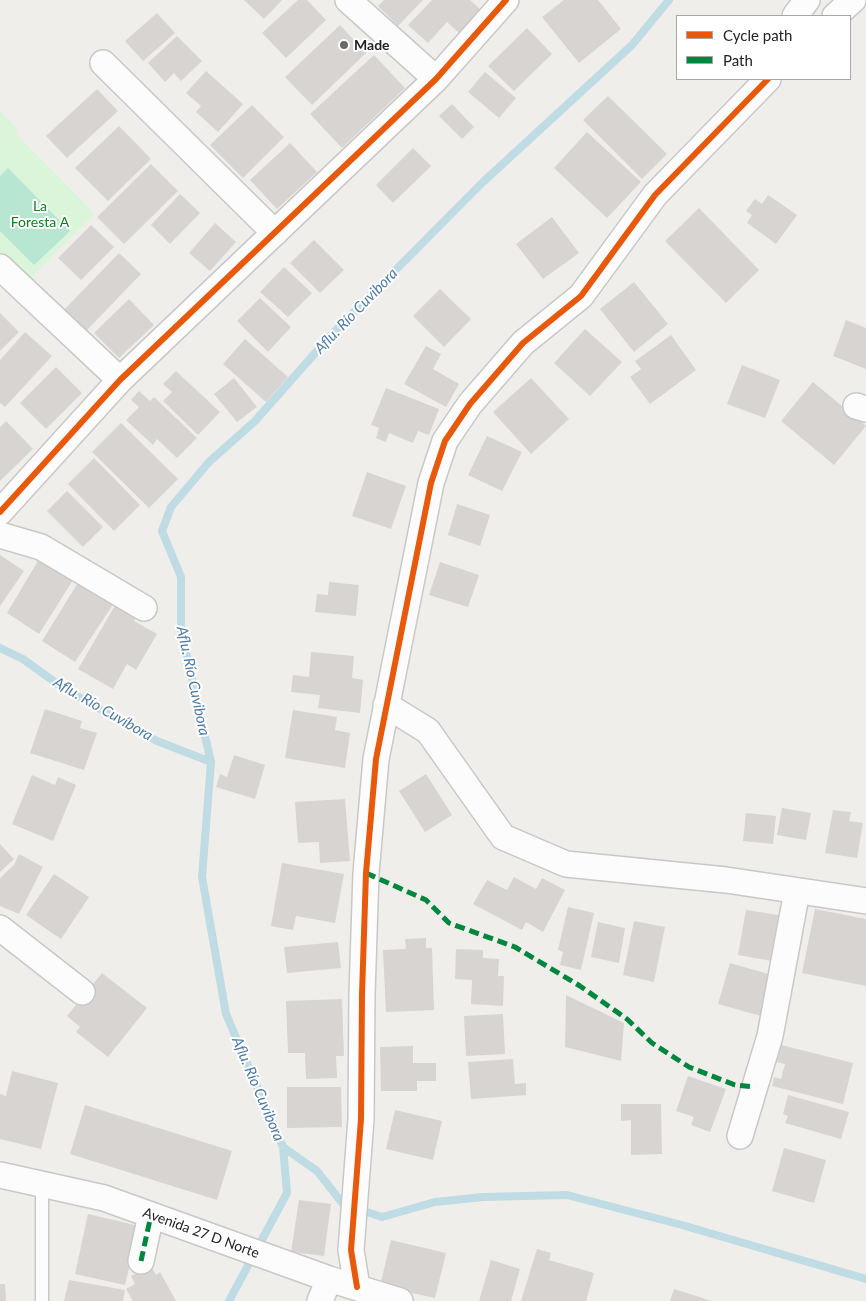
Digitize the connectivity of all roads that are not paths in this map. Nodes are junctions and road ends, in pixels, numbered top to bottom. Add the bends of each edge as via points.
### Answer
1 (348, 0) edge
2 (506, 0) edge
3 (807, 0) edge
4 (853, 0) edge
5 (796, 15) edge
6 (836, 15) edge
7 (103, 63) dead end
8 (436, 79) junction
9 (767, 80) edge
10 (275, 233) junction
11 (0, 267) edge
12 (120, 380) junction
13 (0, 512) edge
14 (0, 535) edge
15 (144, 608) dead end
16 (386, 705) junction
17 (797, 891) junction
18 (866, 901) edge
19 (0, 928) edge
20 (82, 992) dead end
21 (740, 1136) dead end
22 (0, 1175) edge
23 (42, 1183) junction
24 (152, 1215) junction
25 (141, 1261) dead end
26 (357, 1287) junction
27 (324, 1290) edge
28 (42, 1301) edge
29 (400, 1301) edge

1 - 8 street
2 - 8 street
3 - 5 street
4 - 6 street
7 - 10 street
8 - 10 street
9 - 16 street via 655,195 580,296 523,343 470,404 445,441 431,483
10 - 12 street
11 - 12 street
12 - 13 street
14 - 15 street via 41,547
16 - 17 street via 428,731 503,838 566,864 726,880
16 - 26 street via 376,759 366,873 361,1119 351,1250
17 - 18 street
17 - 21 street via 770,1036
19 - 20 street
22 - 23 street, Avenida 27 D Norte
23 - 24 street, Avenida 27 D Norte via 104,1198
23 - 28 lane
24 - 25 street
24 - 27 street, Avenida 27 D Norte
26 - 27 street, Avenida 27 D Norte
26 - 29 street, Avenida 27 D Norte

